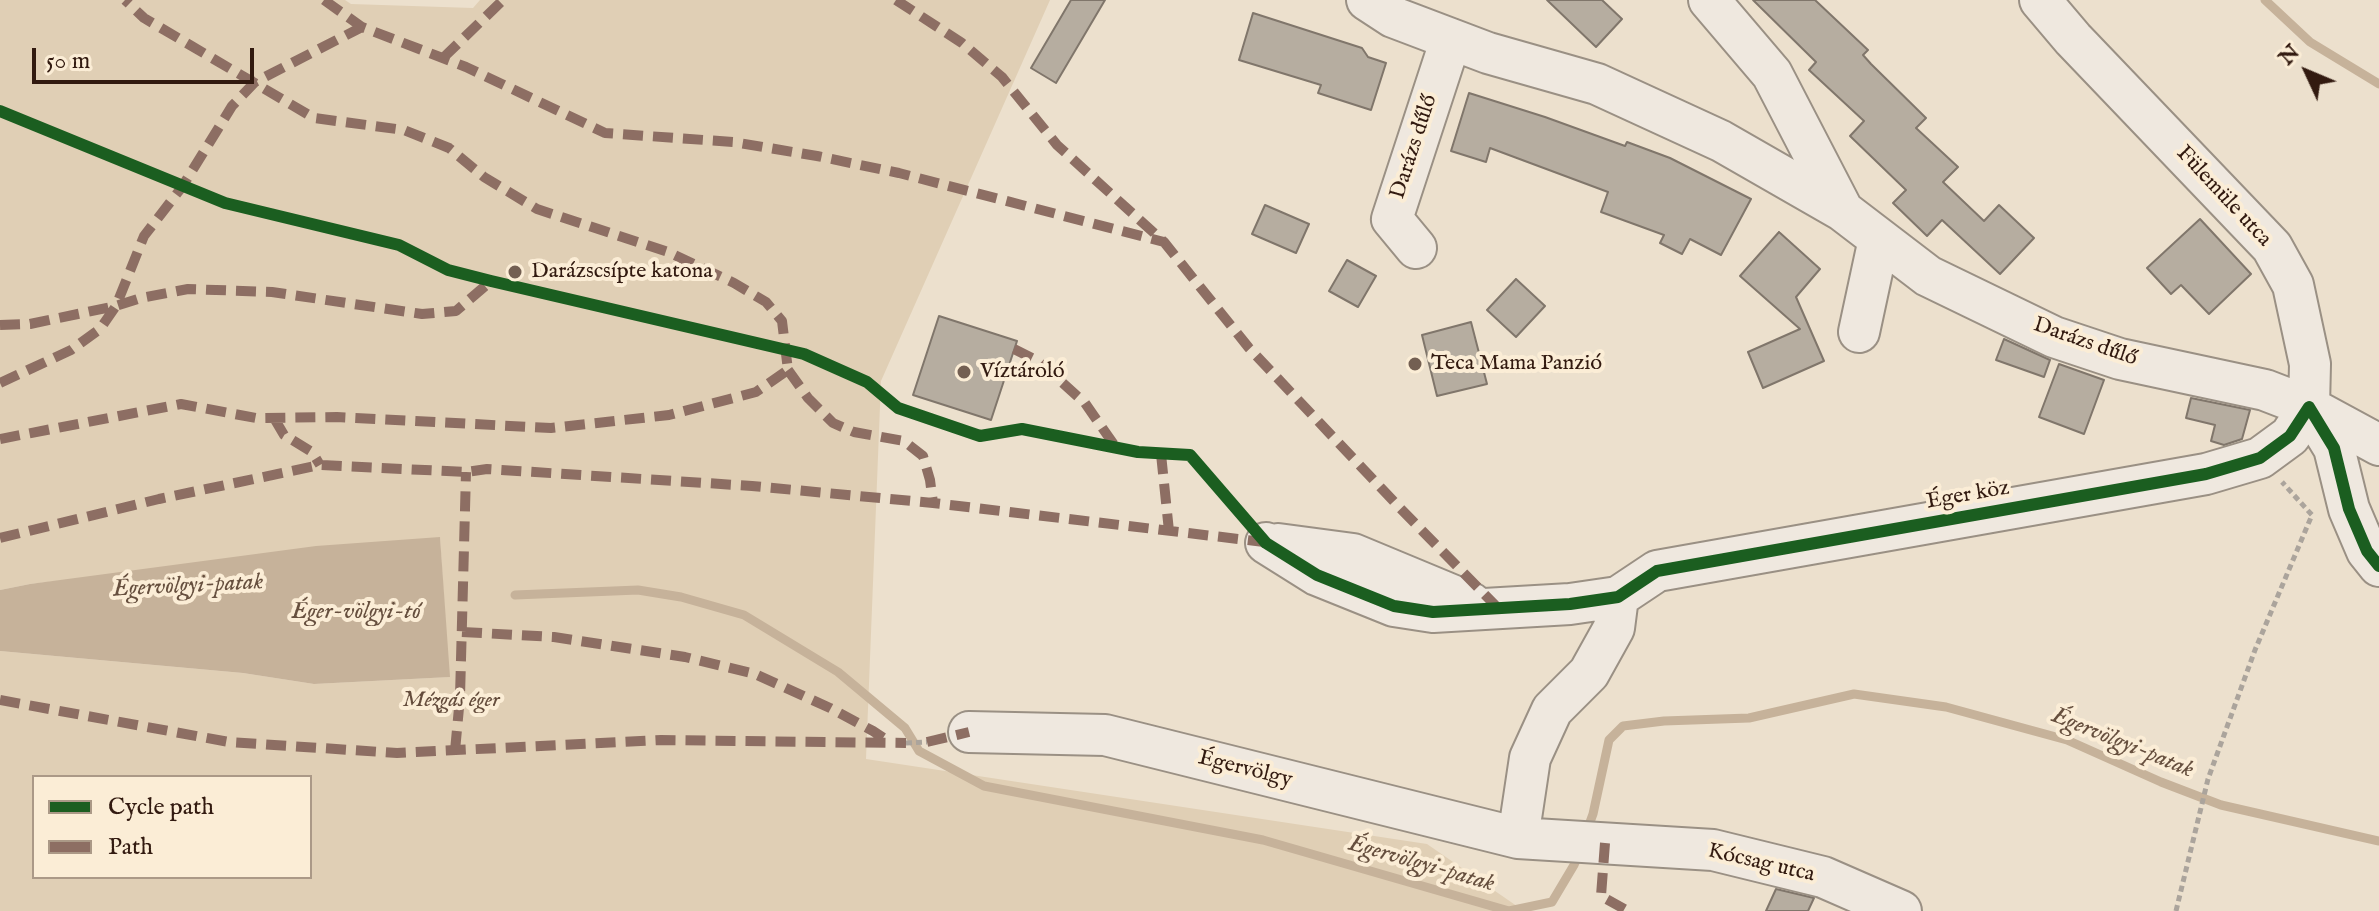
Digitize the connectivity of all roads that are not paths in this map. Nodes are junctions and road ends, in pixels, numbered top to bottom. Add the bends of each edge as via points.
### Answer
1 (1367, 0) edge
2 (1709, 0) edge
3 (2040, 0) edge
4 (1451, 39) junction
5 (1843, 211) junction
6 (1879, 239) junction
7 (1416, 248) dead end
8 (1859, 332) dead end
9 (2309, 407) junction
10 (2379, 445) edge
11 (2379, 566) edge
12 (1618, 597) junction
13 (1484, 609) dead end
14 (969, 732) dead end
15 (1518, 838) junction
16 (1901, 911) edge

1 - 4 street, Darázs dűlő via 1393,17
2 - 5 street, Darázs dűlő via 1772,74
3 - 9 street, Fülemüle utca via 2272,247 2293,285 2310,364
4 - 5 street, Darázs dűlő via 1597,84 1721,141
4 - 7 street, Darázs dűlő via 1392,219
5 - 6 street, Darázs dűlő
6 - 8 street
6 - 9 street, Darázs dűlő via 1928,276 2054,337 2120,359 2265,390
9 - 10 street, Darázs dűlő
9 - 11 street via 2334,448 2349,509
9 - 12 street, Éger köz via 2290,436 2260,458 2206,474 1657,571
12 - 13 street
12 - 15 street via 1614,628 1589,673 1552,710 1530,758
14 - 15 street, Égervölgy via 1105,735
15 - 16 street, Kócsag utca via 1713,850 1823,877

